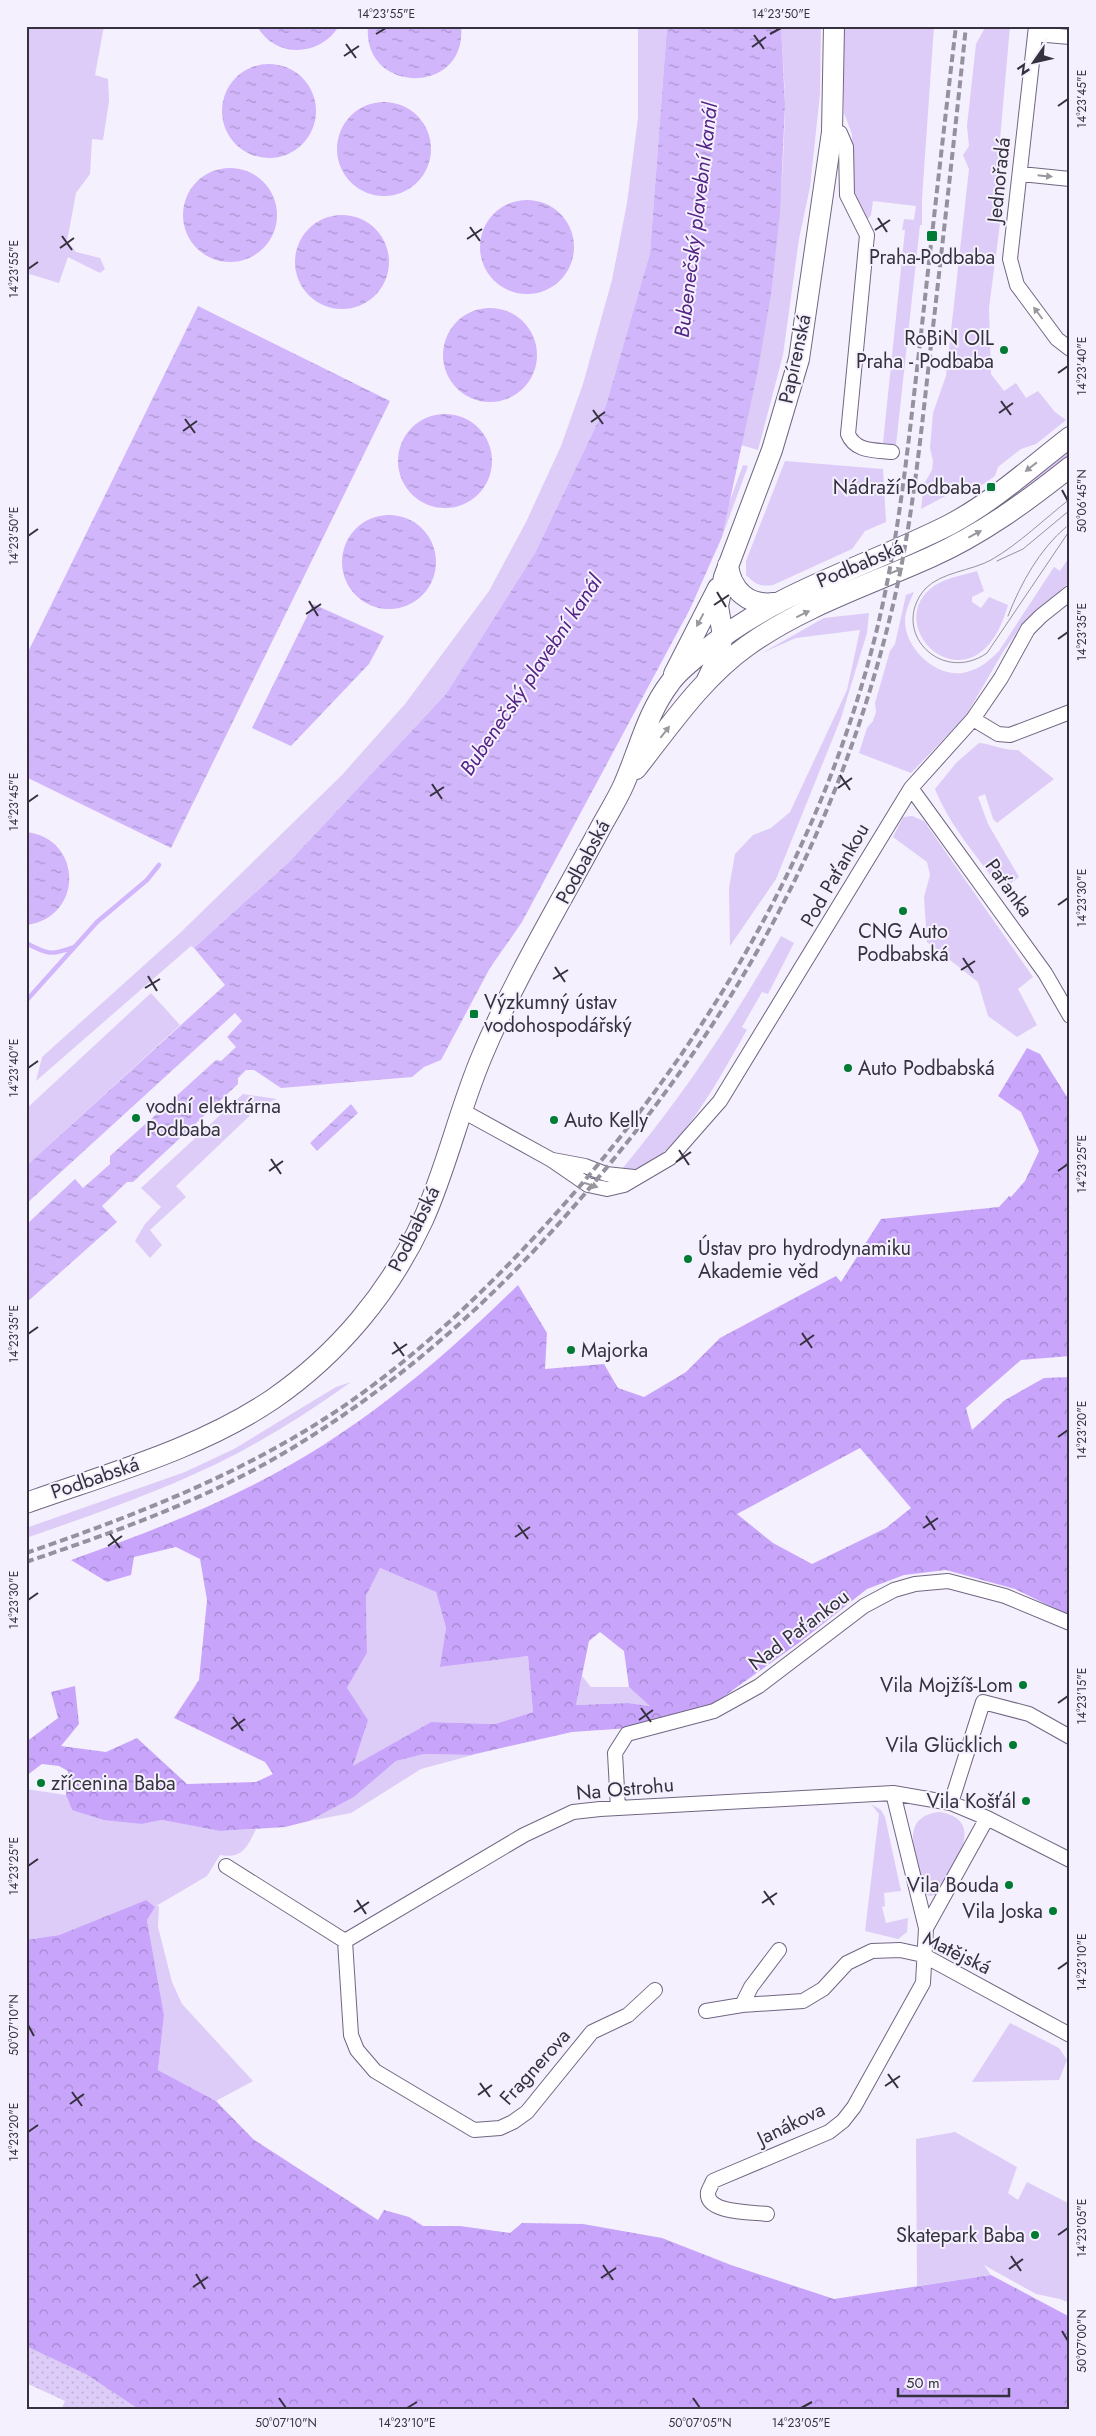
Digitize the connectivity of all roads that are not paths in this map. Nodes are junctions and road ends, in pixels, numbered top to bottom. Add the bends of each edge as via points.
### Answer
1 (834, 26) edge
2 (1035, 30) edge
3 (1070, 37) edge
4 (832, 132) junction
5 (1021, 174) junction
6 (1070, 179) edge
7 (1070, 349) edge
8 (1070, 437) edge
9 (892, 452) dead end
10 (1070, 466) edge
11 (726, 571) junction
12 (1070, 593) edge
13 (774, 603) junction
14 (723, 636) junction
15 (760, 637) junction
16 (670, 682) junction
17 (706, 682) junction
18 (1070, 712) edge
19 (973, 719) junction
20 (624, 784) junction
21 (911, 788) junction
22 (1070, 1016) edge
23 (462, 1110) junction
24 (26, 1502) edge
25 (1070, 1623) edge
26 (1070, 1737) edge
27 (894, 1793) junction
28 (951, 1803) junction
29 (618, 1808) junction
30 (987, 1818) junction
31 (1070, 1860) edge
32 (226, 1866) dead end
33 (926, 1928) junction
34 (345, 1941) junction
35 (779, 1950) dead end
36 (923, 1955) junction
37 (655, 1990) dead end
38 (742, 2005) junction
39 (706, 2011) dead end
40 (1070, 2035) edge
41 (767, 2214) dead end

1 - 4 main road, Papírenská
2 - 3 street
2 - 5 street, Jednořadá
4 - 9 street via 840,134 846,147 847,195 867,234 848,434 851,443 859,448
4 - 11 main road, Papírenská via 799,359 772,450
5 -> 6 street
7 -> 5 street, Jednořadá via 1057,339 1017,285 1010,259
8 -> 13 main road, Podbabská via 971,512
15 -> 10 main road, Podbabská via 860,586 932,557 981,531 1016,509
11 - 13 main road via 742,595 758,603
11 - 14 main road, Papírenská via 718,606
11 -> 16 main road, Papírenská
12 - 19 street, Pod Paťankou via 1028,629 1001,678
13 - 14 main road, Podbabská
14 - 15 main road
14 - 16 main road, Podbabská
14 - 17 main road, Papírenská
15 - 17 main road, Podbabská
16 - 20 main road, Podbabská via 646,725
20 -> 17 main road, Podbabská
18 - 19 street via 1010,735 998,734
19 - 21 street, Pod Paťankou
20 - 23 main road, Podbabská via 516,986 483,1054
21 - 22 street, Paťanka via 1045,973
21 - 23 street, Pod Paťankou via 720,1101 670,1158 624,1185 607,1189 588,1185 550,1159
23 - 24 main road, Podbabská via 423,1220 394,1274 365,1314 314,1367 231,1425 185,1447
25 - 29 street, Nad Paťankou via 1005,1596 948,1580 894,1590 864,1606 759,1686 714,1711 627,1734 615,1753
26 - 28 street via 1029,1714 983,1702
27 - 28 street, Na Ostrohu
27 - 29 street, Na Ostrohu
27 - 33 street
28 - 30 street, Na Ostrohu
29 - 34 street, Na Ostrohu via 573,1812 524,1835
30 - 31 street, Na Ostrohu
30 - 33 street
32 - 34 street
33 - 36 street
34 - 37 street, Fragnerova via 351,2034 357,2050 375,2071 474,2130 500,2128 520,2117 592,2032 628,2015
35 - 38 street via 751,1987
36 - 38 street, Matějská via 900,1950 872,1952 847,1963 823,1989 803,2001
36 - 40 street, Matějská
36 - 41 street, Janákova via 922,1983 844,2121 828,2132 713,2181 708,2192 716,2206 725,2210
38 - 39 street, Matějská

